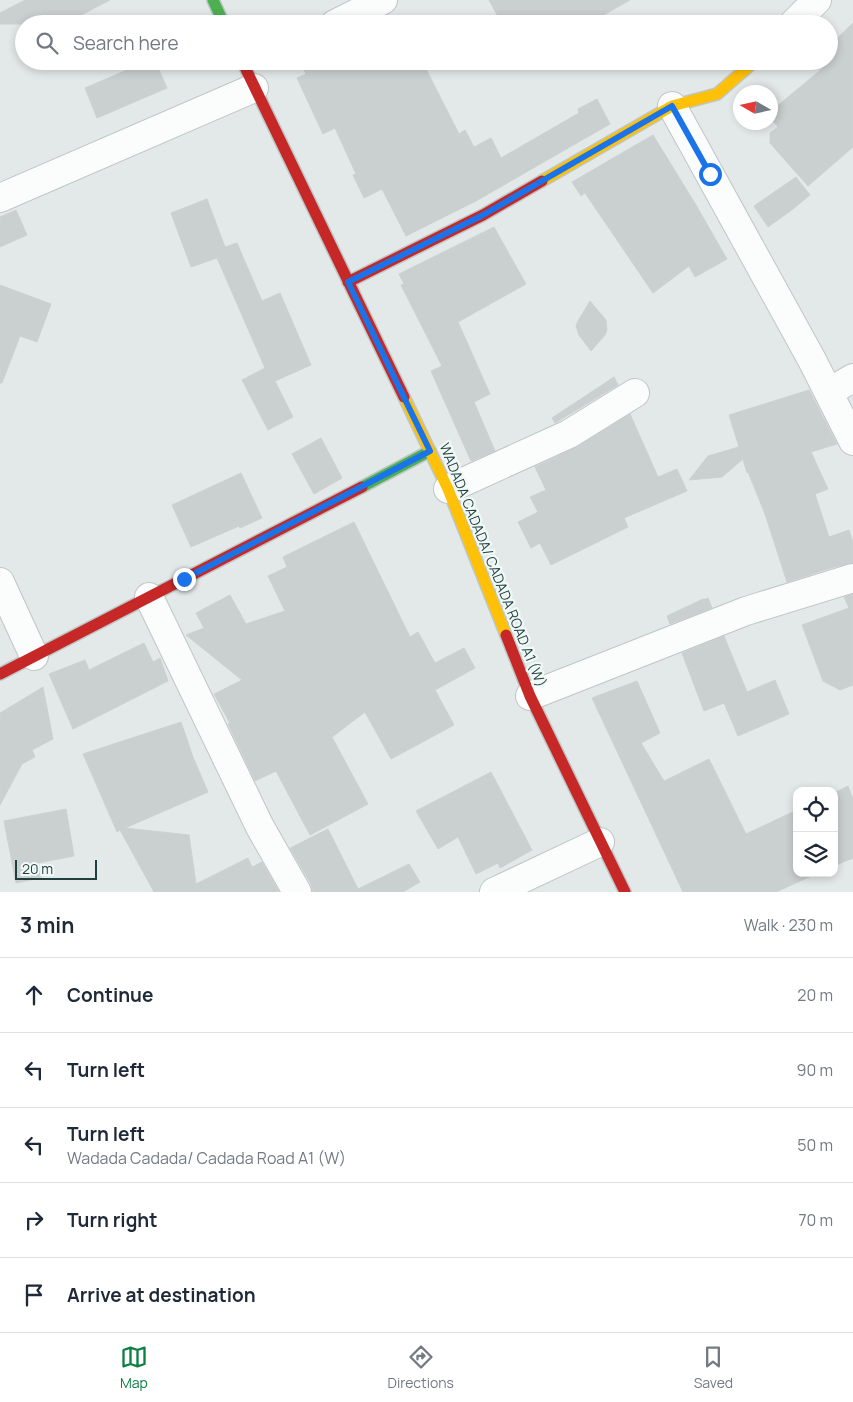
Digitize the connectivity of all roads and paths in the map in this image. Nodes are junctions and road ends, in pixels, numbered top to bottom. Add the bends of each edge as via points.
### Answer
1 (213, 0) edge
2 (383, 0) edge
3 (817, 0) edge
4 (220, 15) edge
5 (353, 15) edge
6 (802, 15) edge
7 (250, 70) edge
8 (744, 70) edge
9 (672, 106) junction
10 (0, 198) edge
11 (348, 282) junction
12 (853, 378) edge
13 (829, 392) junction
14 (635, 393) dead end
15 (853, 441) edge
16 (430, 451) junction
17 (448, 489) junction
18 (853, 578) edge
19 (0, 582) edge
20 (149, 597) junction
21 (34, 656) junction
22 (0, 674) edge
23 (530, 696) junction
24 (600, 842) junction
25 (297, 892) edge
26 (494, 892) edge
27 (625, 892) edge

1 - 4 street
2 - 5 street
3 - 6 street
7 - 10 street
7 - 11 street, WADADA CADADA/ CADADA ROAD A1 (W)
8 - 9 street via 717,94
9 - 11 street via 483,215
9 - 13 street
11 - 16 street, WADADA CADADA/ CADADA ROAD A1 (W)
12 - 13 street
13 - 15 street
14 - 17 street via 569,434
16 - 17 street, WADADA CADADA/ CADADA ROAD A1 (W)
16 - 20 street
17 - 23 street, WADADA CADADA/ CADADA ROAD A1 (W)
18 - 23 street via 746,611
19 - 21 street
20 - 21 street
20 - 25 street via 260,827
21 - 22 street
23 - 24 street, WADADA CADADA/ CADADA ROAD A1 (W)
24 - 26 street
24 - 27 street, WADADA CADADA/ CADADA ROAD A1 (W)

